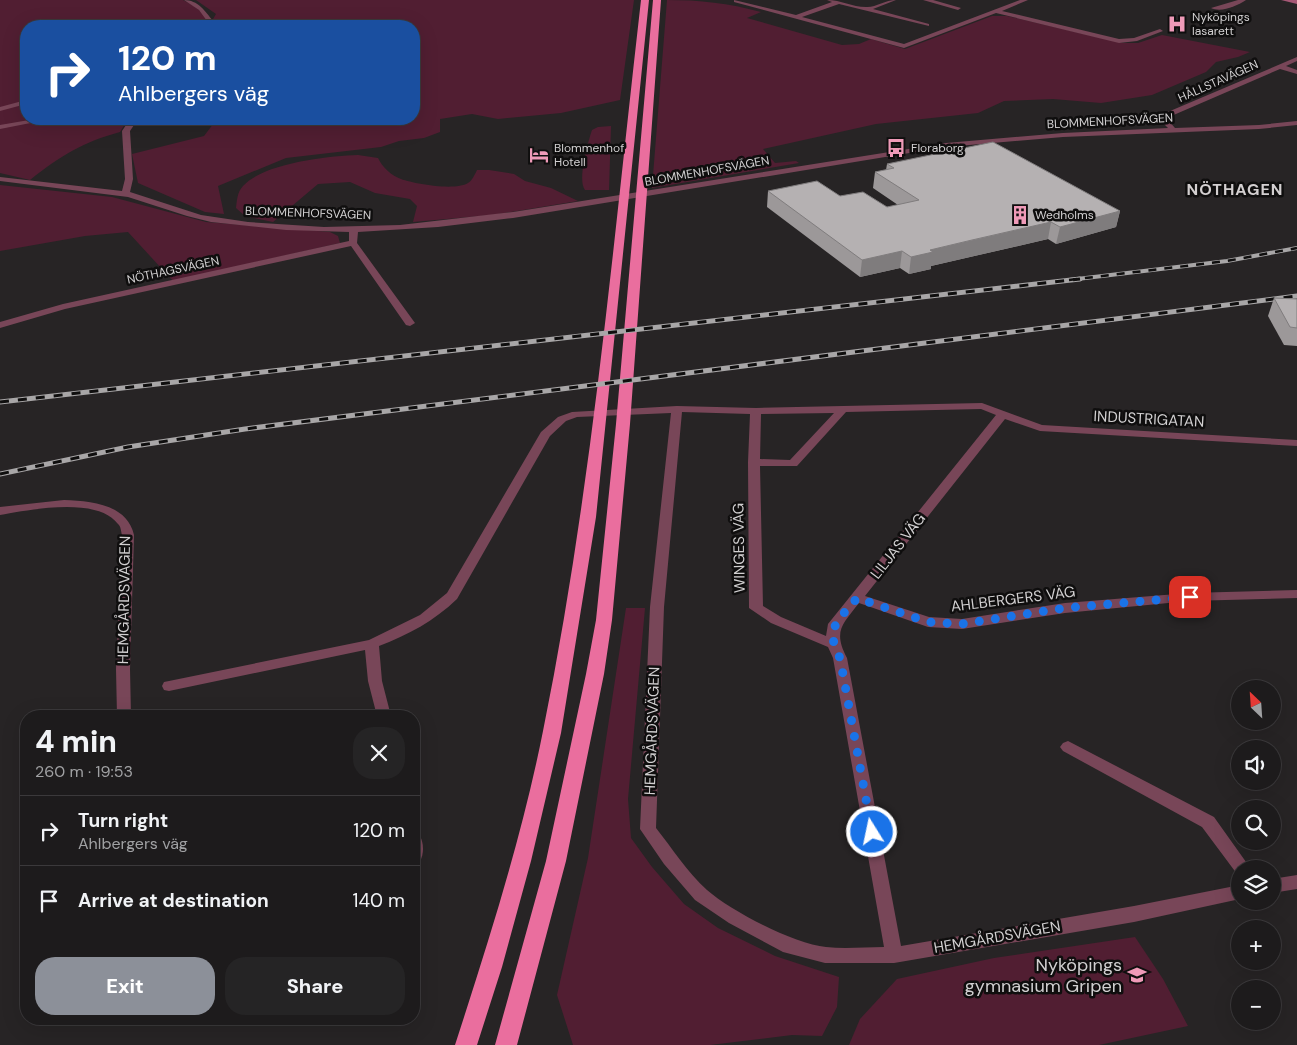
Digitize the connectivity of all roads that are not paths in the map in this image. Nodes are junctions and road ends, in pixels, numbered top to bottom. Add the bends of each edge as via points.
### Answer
1 (187, 0) edge
2 (645, 0) edge
3 (657, 0) edge
4 (738, 0) edge
5 (830, 0) edge
6 (893, 0) edge
7 (926, 0) edge
8 (1025, 0) edge
9 (1216, 0) edge
10 (1243, 0) edge
11 (1284, 0) edge
12 (839, 2) junction
13 (1297, 2) edge
14 (1207, 6) dead end
15 (958, 8) dead end
16 (1214, 8) dead end
17 (866, 10) junction
18 (996, 11) junction
19 (796, 16) junction
20 (210, 20) edge
21 (926, 26) dead end
22 (1160, 31) dead end
23 (1297, 59) edge
24 (1278, 66) junction
25 (1297, 72) edge
26 (20, 104) edge
27 (0, 109) edge
28 (1297, 123) edge
29 (20, 124) edge
30 (130, 125) edge
31 (0, 127) edge
32 (1173, 130) junction
33 (0, 179) edge
34 (126, 193) junction
35 (354, 228) junction
36 (353, 243) junction
37 (410, 323) dead end
38 (0, 325) edge
39 (677, 409) junction
40 (842, 410) junction
41 (756, 411) junction
42 (1002, 414) junction
43 (1297, 443) edge
44 (754, 462) junction
45 (0, 511) edge
46 (1297, 594) edge
47 (857, 598) junction
48 (372, 644) junction
49 (833, 644) junction
50 (169, 686) dead end
51 (124, 710) edge
52 (382, 710) edge
53 (1068, 747) dead end
54 (1236, 860) edge
55 (1297, 882) edge
56 (1281, 885) edge
57 (1231, 894) edge
58 (894, 954) junction
59 (466, 1045) edge
60 (506, 1045) edge

1 - 20 street via 207,14
2 - 59 highway via 589,517 552,733 521,861
3 - 60 highway via 604,620 556,860
4 - 19 street
5 - 12 street
6 - 17 street
7 - 15 street
8 - 18 street
9 - 14 street
10 - 16 street
11 - 13 main road
12 - 17 street
12 - 19 street
17 - 21 street
18 - 19 street via 904,46
18 - 22 street via 1119,41 1135,40
23 - 24 street, HÅLLSTAVÄGEN
24 - 25 street
24 - 32 street, HÅLLSTAVÄGEN via 1166,116 1164,120
26 - 27 street
28 - 32 street, BLOMMENHOFSVÄGEN
29 - 31 street
30 - 34 street via 126,131 129,179
32 - 35 street, BLOMMENHOFSVÄGEN via 936,147 513,216 441,224
33 - 34 street, BLOMMENHOFSVÄGEN
34 - 35 street, BLOMMENHOFSVÄGEN via 198,217 230,222
35 - 36 street
36 - 37 street
36 - 38 street, NÖTHAGSVÄGEN via 63,307
39 - 41 street
39 - 48 street via 591,412 562,419 545,434 452,596 404,632
39 - 58 street, HEMGÅRDSVÄGEN via 657,607 648,829 701,894 735,918 783,944 825,955
40 - 41 street
40 - 42 street via 982,406
40 - 44 street via 793,464
41 - 44 street, WINGES VÄG
42 - 43 street, INDUSTRIGATAN via 1040,428
42 - 47 street, LILJAS VÄG
44 - 49 street, WINGES VÄG via 756,608
45 - 51 street, HEMGÅRDSVÄGEN via 79,503 108,511 124,522 128,535
46 - 47 street, AHLBERGERS VÄG via 1190,597 1084,606 962,624 928,622
47 - 49 street, LILJAS VÄG via 833,627
48 - 50 street
48 - 52 street via 375,681
49 - 58 street via 840,658
53 - 54 street via 1208,822
55 - 56 street
57 - 58 street, HEMGÅRDSVÄGEN via 1134,914

